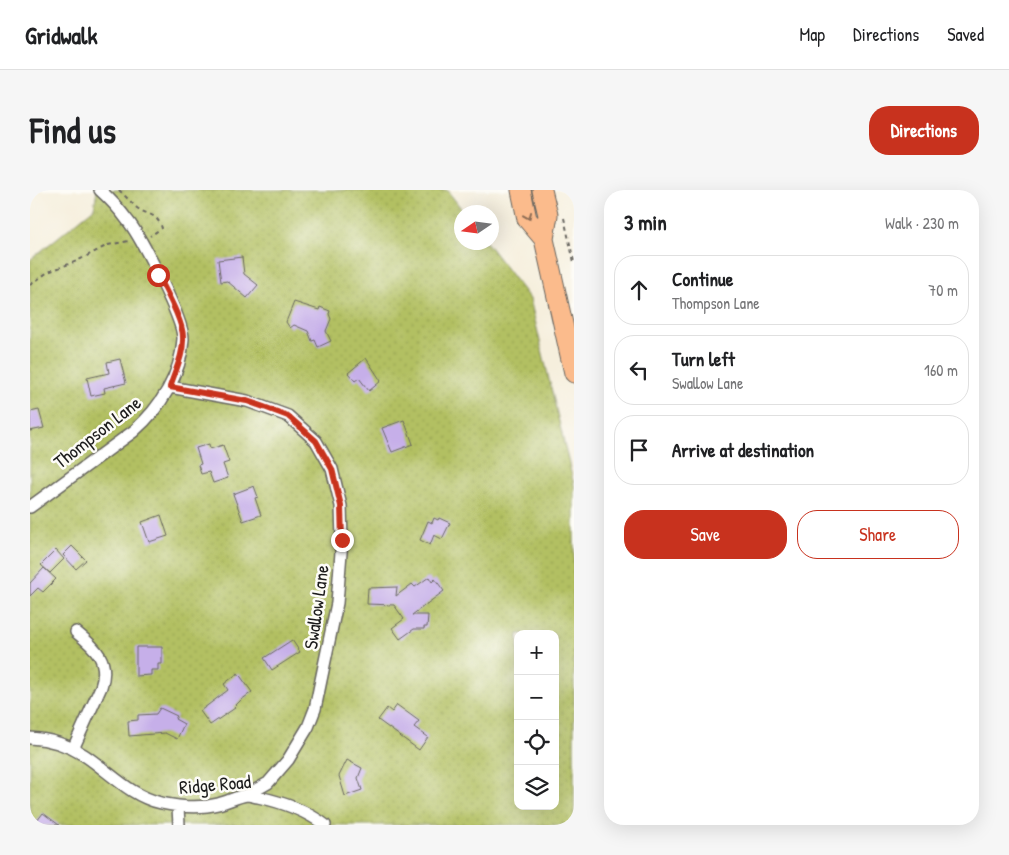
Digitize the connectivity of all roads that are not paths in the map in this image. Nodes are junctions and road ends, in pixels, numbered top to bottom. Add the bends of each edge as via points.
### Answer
1 (100, 190) edge
2 (521, 190) edge
3 (542, 190) edge
4 (544, 239) junction
5 (574, 373) edge
6 (170, 387) junction
7 (30, 508) edge
8 (76, 632) dead end
9 (30, 738) edge
10 (73, 749) junction
11 (247, 795) junction
12 (178, 806) junction
13 (179, 825) edge
14 (325, 825) edge

1 - 6 street, Thompson Lane via 129,222 179,321 184,336
2 -> 4 main road via 527,219
3 - 4 main road via 548,215
4 - 5 main road
6 - 7 street, Thompson Lane via 160,404 134,431
6 - 11 street, Swallow Lane via 247,401 288,416 316,441 332,469 341,506 337,603 315,709 288,760 268,784
8 - 10 street via 101,657 104,678
9 - 10 street, Ridge Road
10 - 12 street, Ridge Road via 142,797
11 - 12 street, Ridge Road via 200,807
11 - 14 street, Ridge Road via 296,808
12 - 13 street

